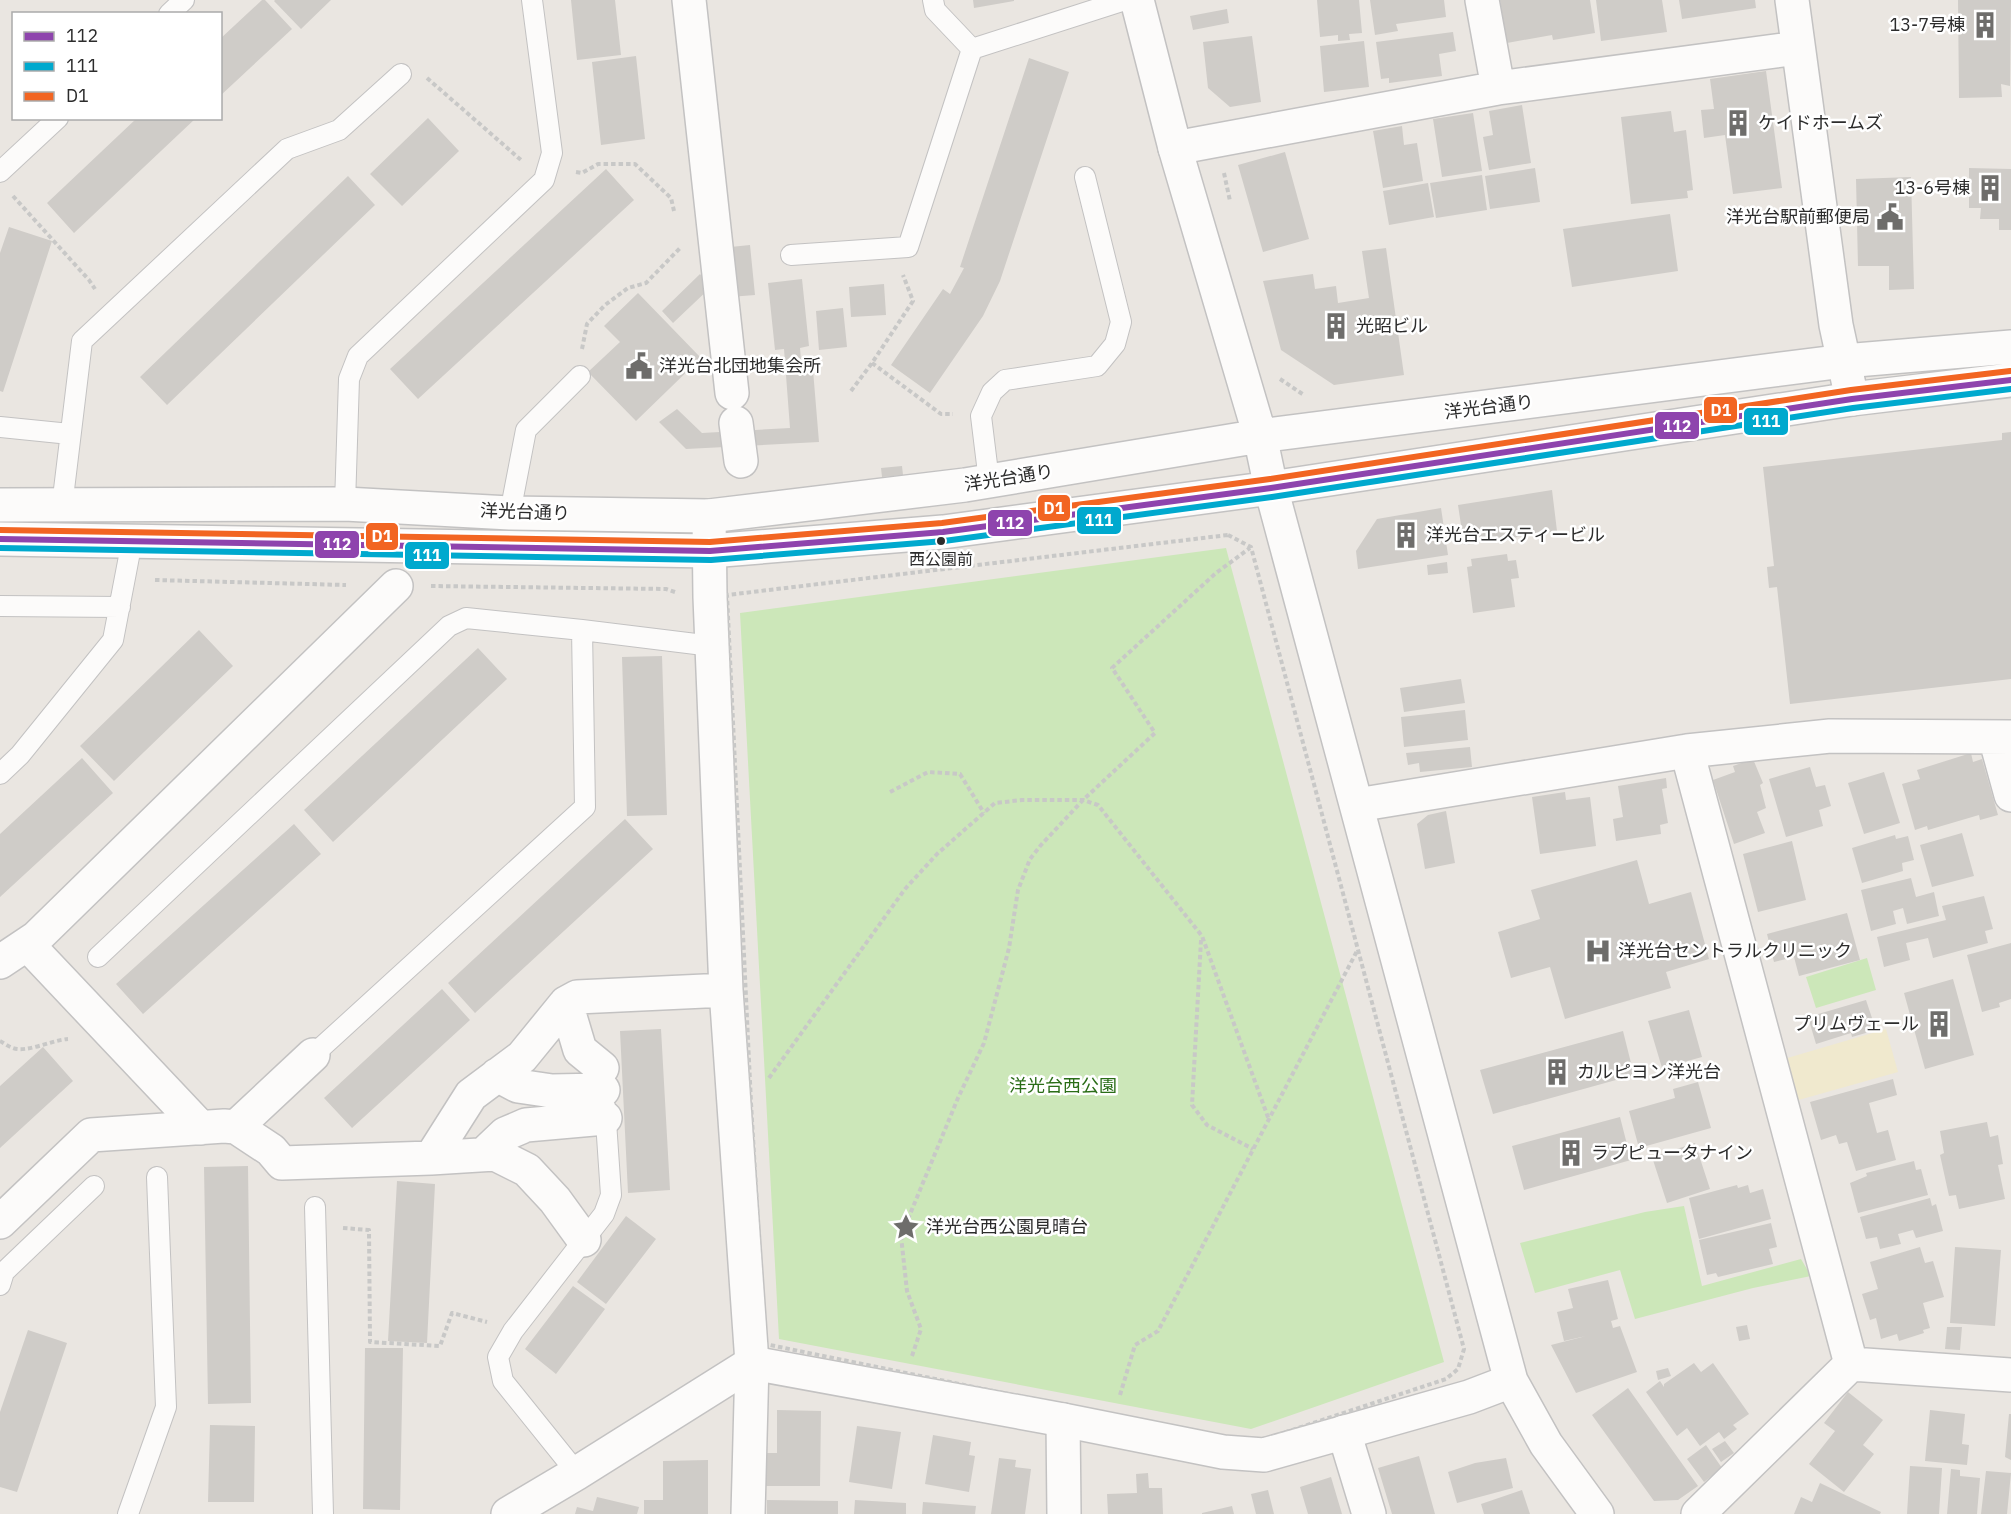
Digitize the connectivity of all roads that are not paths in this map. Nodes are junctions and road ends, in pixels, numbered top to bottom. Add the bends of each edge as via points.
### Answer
1 (184, 0) edge
2 (532, 0) edge
3 (689, 0) edge
4 (933, 0) edge
5 (1125, 0) edge
6 (1137, 0) edge
7 (1482, 0) edge
8 (1792, 0) edge
9 (172, 12) edge
10 (1798, 48) junction
11 (972, 49) junction
12 (401, 74) road end
13 (1498, 88) junction
14 (55, 120) edge
15 (1175, 148) junction
16 (1085, 177) dead end
17 (4, 181) edge
18 (791, 255) dead end
19 (2011, 347) edge
20 (1844, 361) junction
21 (580, 376) road end
22 (2011, 380) edge
23 (1852, 399) junction
24 (0, 427) edge
25 (70, 434) junction
26 (1260, 436) junction
27 (741, 461) dead end
28 (989, 481) junction
29 (1271, 488) junction
30 (345, 504) junction
31 (0, 505) edge
32 (62, 506) junction
33 (510, 513) junction
34 (709, 516) junction
35 (0, 539) edge
36 (132, 542) junction
37 (710, 551) junction
38 (396, 586) dead end
39 (0, 606) edge
40 (120, 608) junction
41 (582, 630) junction
42 (712, 646) junction
43 (2003, 737) edge
44 (1687, 752) junction
45 (0, 774) edge
46 (2011, 795) edge
47 (1358, 805) junction
48 (27, 944) junction
49 (98, 957) dead end
50 (0, 962) edge
51 (726, 990) junction
52 (566, 1003) junction
53 (313, 1055) joint
54 (497, 1075) junction
55 (164, 1088) junction
56 (603, 1092) junction
57 (236, 1127) junction
58 (201, 1128) junction
59 (146, 1131) junction
60 (484, 1154) junction
61 (430, 1158) junction
62 (157, 1177) dead end
63 (94, 1186) dead end
64 (315, 1216) road end
65 (0, 1222) edge
66 (584, 1240) junction
67 (0, 1285) edge
68 (752, 1364) junction
69 (1851, 1364) junction
70 (2011, 1375) edge
71 (1511, 1381) junction
72 (1063, 1420) junction
73 (1344, 1432) junction
74 (577, 1473) junction
75 (129, 1514) edge
76 (323, 1514) edge
77 (508, 1514) edge
78 (748, 1514) edge
79 (1064, 1514) edge
80 (1369, 1514) edge
81 (1597, 1514) edge
82 (1698, 1514) edge

1 - 9 lane
2 - 30 lane via 552,153 544,180 358,356 349,379
3 - 27 street
4 - 11 lane via 934,10
5 - 11 lane
6 - 15 street
7 - 13 street
8 - 10 street
10 - 13 street
10 - 20 street
11 - 18 lane via 908,247
12 - 25 lane via 339,130 287,149 82,341
13 - 15 street
14 - 17 lane
15 - 26 street
16 - 28 lane via 1121,322 1115,344 1098,366 1005,380 992,392 981,416
19 - 20 street, 洋光台通り
20 - 23 street
20 - 26 street, 洋光台通り
21 - 33 lane via 526,430
22 - 23 street, 洋光台通り
23 - 29 street, 洋光台通り
24 - 25 lane
25 - 32 lane
26 - 28 street, 洋光台通り
26 - 29 street
28 - 34 street, 洋光台通り
29 - 37 street, 洋光台通り via 943,532
29 - 47 street
30 - 32 street, 洋光台通り
30 - 33 street, 洋光台通り
31 - 32 street, 洋光台通り
33 - 34 street, 洋光台通り
34 - 37 street
35 - 36 street, 洋光台通り
36 - 37 street, 洋光台通り
36 - 40 lane
37 - 42 street
38 - 48 street
39 - 40 lane
40 - 45 lane via 113,640 20,755
41 - 42 lane
41 - 49 lane via 466,618 449,626
41 - 53 lane via 585,807
42 - 51 street
43 - 44 street via 1830,736
43 - 46 street
44 - 47 street
44 - 69 street
47 - 71 street
48 - 50 street
48 - 55 street
51 - 52 street via 577,997
51 - 68 street
52 - 54 street via 522,1057
52 - 56 street via 580,1050
53 - 57 street
54 - 56 street via 518,1086
54 - 61 street via 471,1095
55 - 58 street
55 - 59 street
56 - 60 street via 505,1134
56 - 66 lane via 611,1196 604,1214
57 - 58 street
57 - 61 street via 271,1150 282,1163
58 - 59 street
59 - 65 street via 91,1135
60 - 61 street
60 - 66 street via 495,1154 527,1170
62 - 75 lane via 166,1407
63 - 67 lane via 4,1272
64 - 76 lane
66 - 74 lane via 513,1331 498,1357 503,1381
68 - 72 street
68 - 74 street
68 - 78 street
69 - 70 street
69 - 82 street
71 - 73 street via 1469,1397
71 - 81 street via 1546,1444
72 - 73 street via 1223,1452 1264,1455
72 - 79 street
73 - 80 street
74 - 77 street

